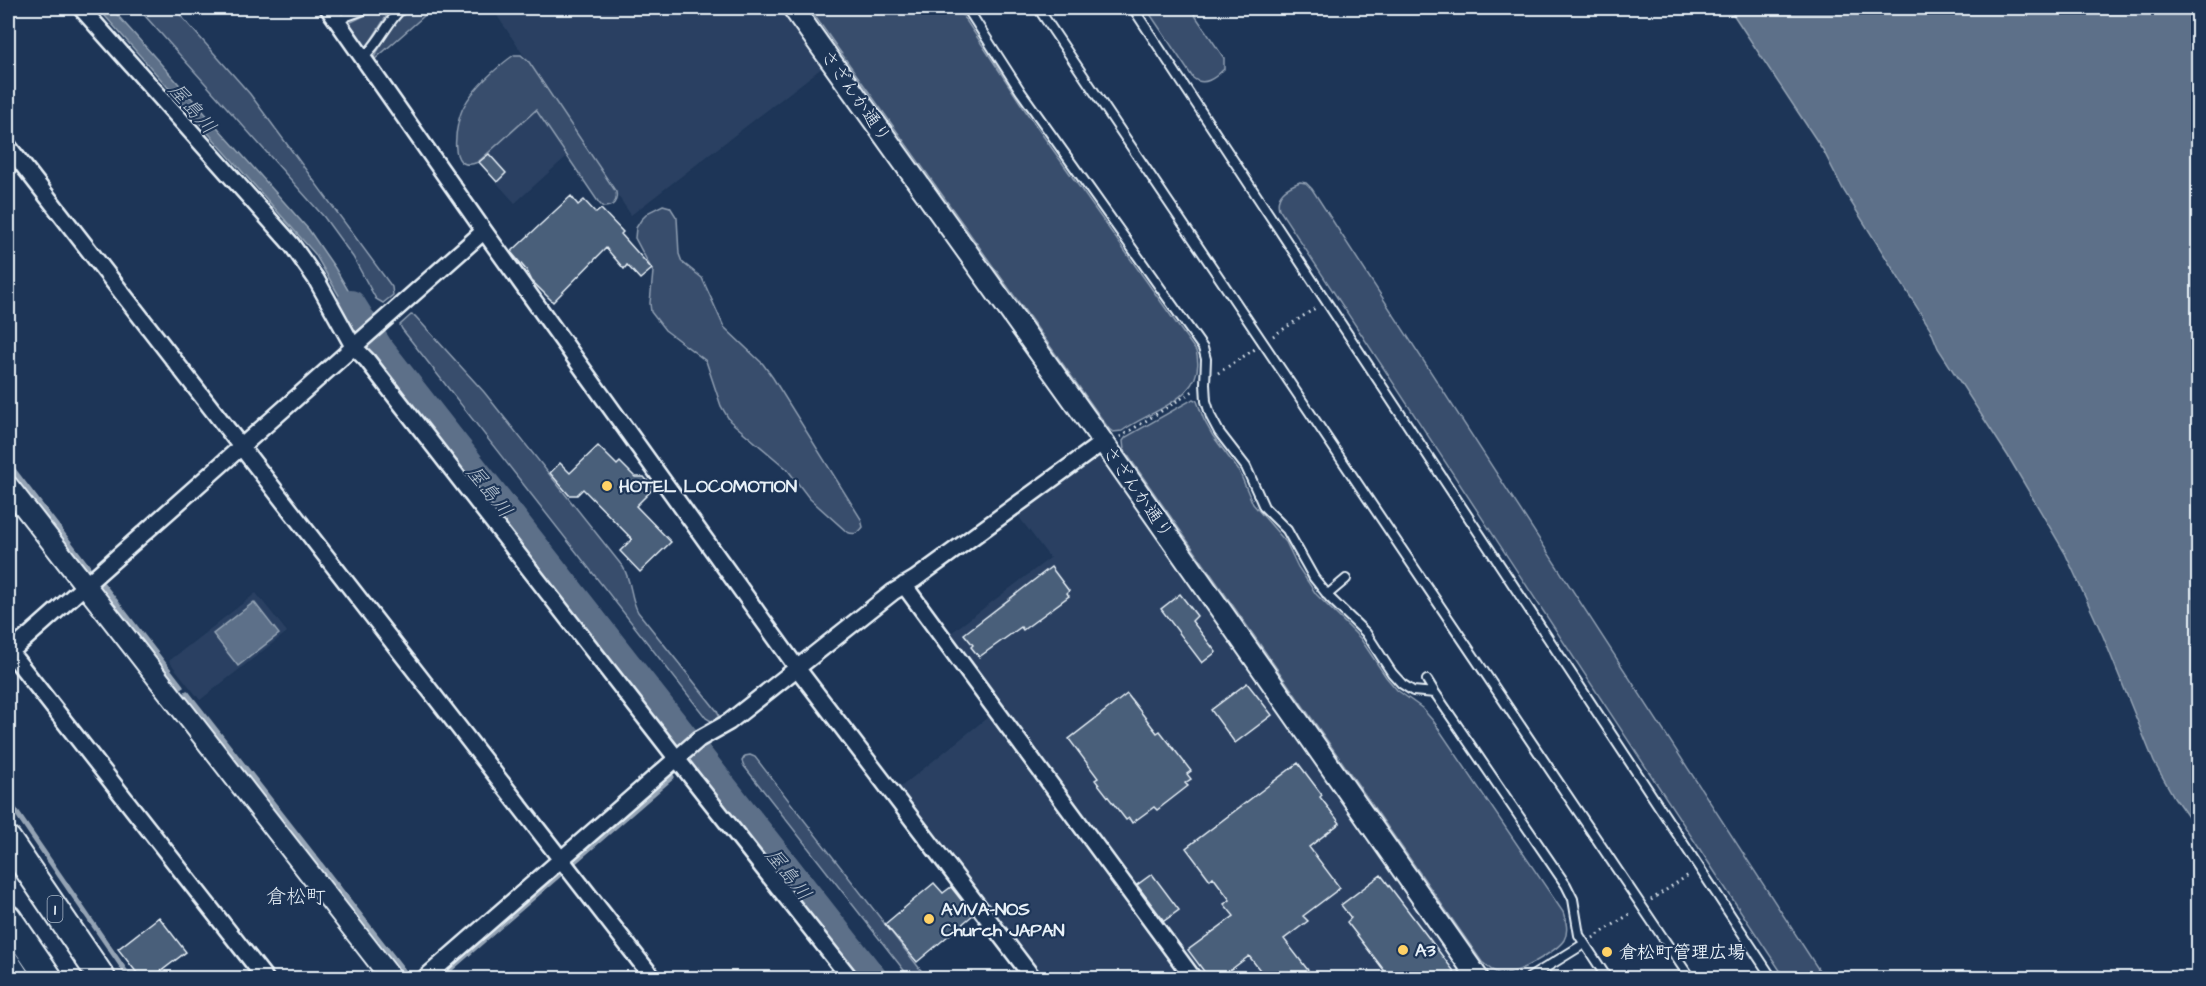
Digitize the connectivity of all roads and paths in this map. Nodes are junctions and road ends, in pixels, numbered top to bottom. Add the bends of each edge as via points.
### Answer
1 (81, 8) edge
2 (328, 8) edge
3 (369, 8) edge
4 (794, 8) edge
5 (967, 8) edge
6 (1038, 8) edge
7 (1133, 8) edge
8 (398, 9) edge
9 (338, 22) junction
10 (363, 57) junction
11 (8, 146) edge
12 (484, 231) junction
13 (1320, 305) dead end
14 (1268, 339) dead end
15 (356, 344) junction
16 (1258, 346) dead end
17 (1205, 382) junction
18 (1109, 441) junction
19 (241, 447) junction
20 (8, 486) edge
21 (1346, 579) dead end
22 (85, 585) junction
23 (904, 585) junction
24 (1327, 595) junction
25 (9, 653) edge
26 (797, 668) junction
27 (1427, 680) dead end
28 (1436, 693) junction
29 (679, 757) junction
30 (8, 840) edge
31 (561, 860) junction
32 (1684, 878) dead end
33 (1647, 903) dead end
34 (1636, 909) dead end
35 (8, 918) edge
36 (1584, 944) junction
37 (8, 956) edge
38 (23, 978) edge
39 (49, 978) edge
40 (102, 978) edge
41 (265, 978) edge
42 (391, 978) edge
43 (425, 978) edge
44 (653, 978) edge
45 (850, 978) edge
46 (1033, 978) edge
47 (1193, 978) edge
48 (1478, 978) edge
49 (1530, 978) edge
50 (1607, 978) edge
51 (1690, 978) edge
52 (1772, 978) edge

1 - 15 street via 291,245
2 - 9 street
3 - 9 lane
4 - 18 street, さざんか通り
5 - 17 lane via 1026,99 1203,348
6 - 51 lane
7 - 52 lane
8 - 10 lane
9 - 10 street
10 - 12 street
11 - 19 street
12 - 15 street
12 - 26 street
13 - 14 path
15 - 19 street
15 - 29 street
16 - 17 path
17 - 18 path
17 - 24 lane via 1206,401 1219,432 1246,467 1264,507 1287,530
18 - 23 street
18 - 48 street, さざんか通り
19 - 22 street
19 - 31 street
20 - 22 street
21 - 24 lane
22 - 25 street
22 - 42 street
23 - 26 street
23 - 47 street
24 - 28 lane via 1365,633 1402,684 1413,691
25 - 41 street
26 - 29 street
26 - 46 street
27 - 28 lane
28 - 36 lane via 1566,885
29 - 31 street
29 - 45 street
30 - 40 highway, 1
31 - 43 street
31 - 44 street
32 - 33 path
34 - 36 path
35 - 39 highway
36 - 49 lane
36 - 50 lane
37 - 38 street

